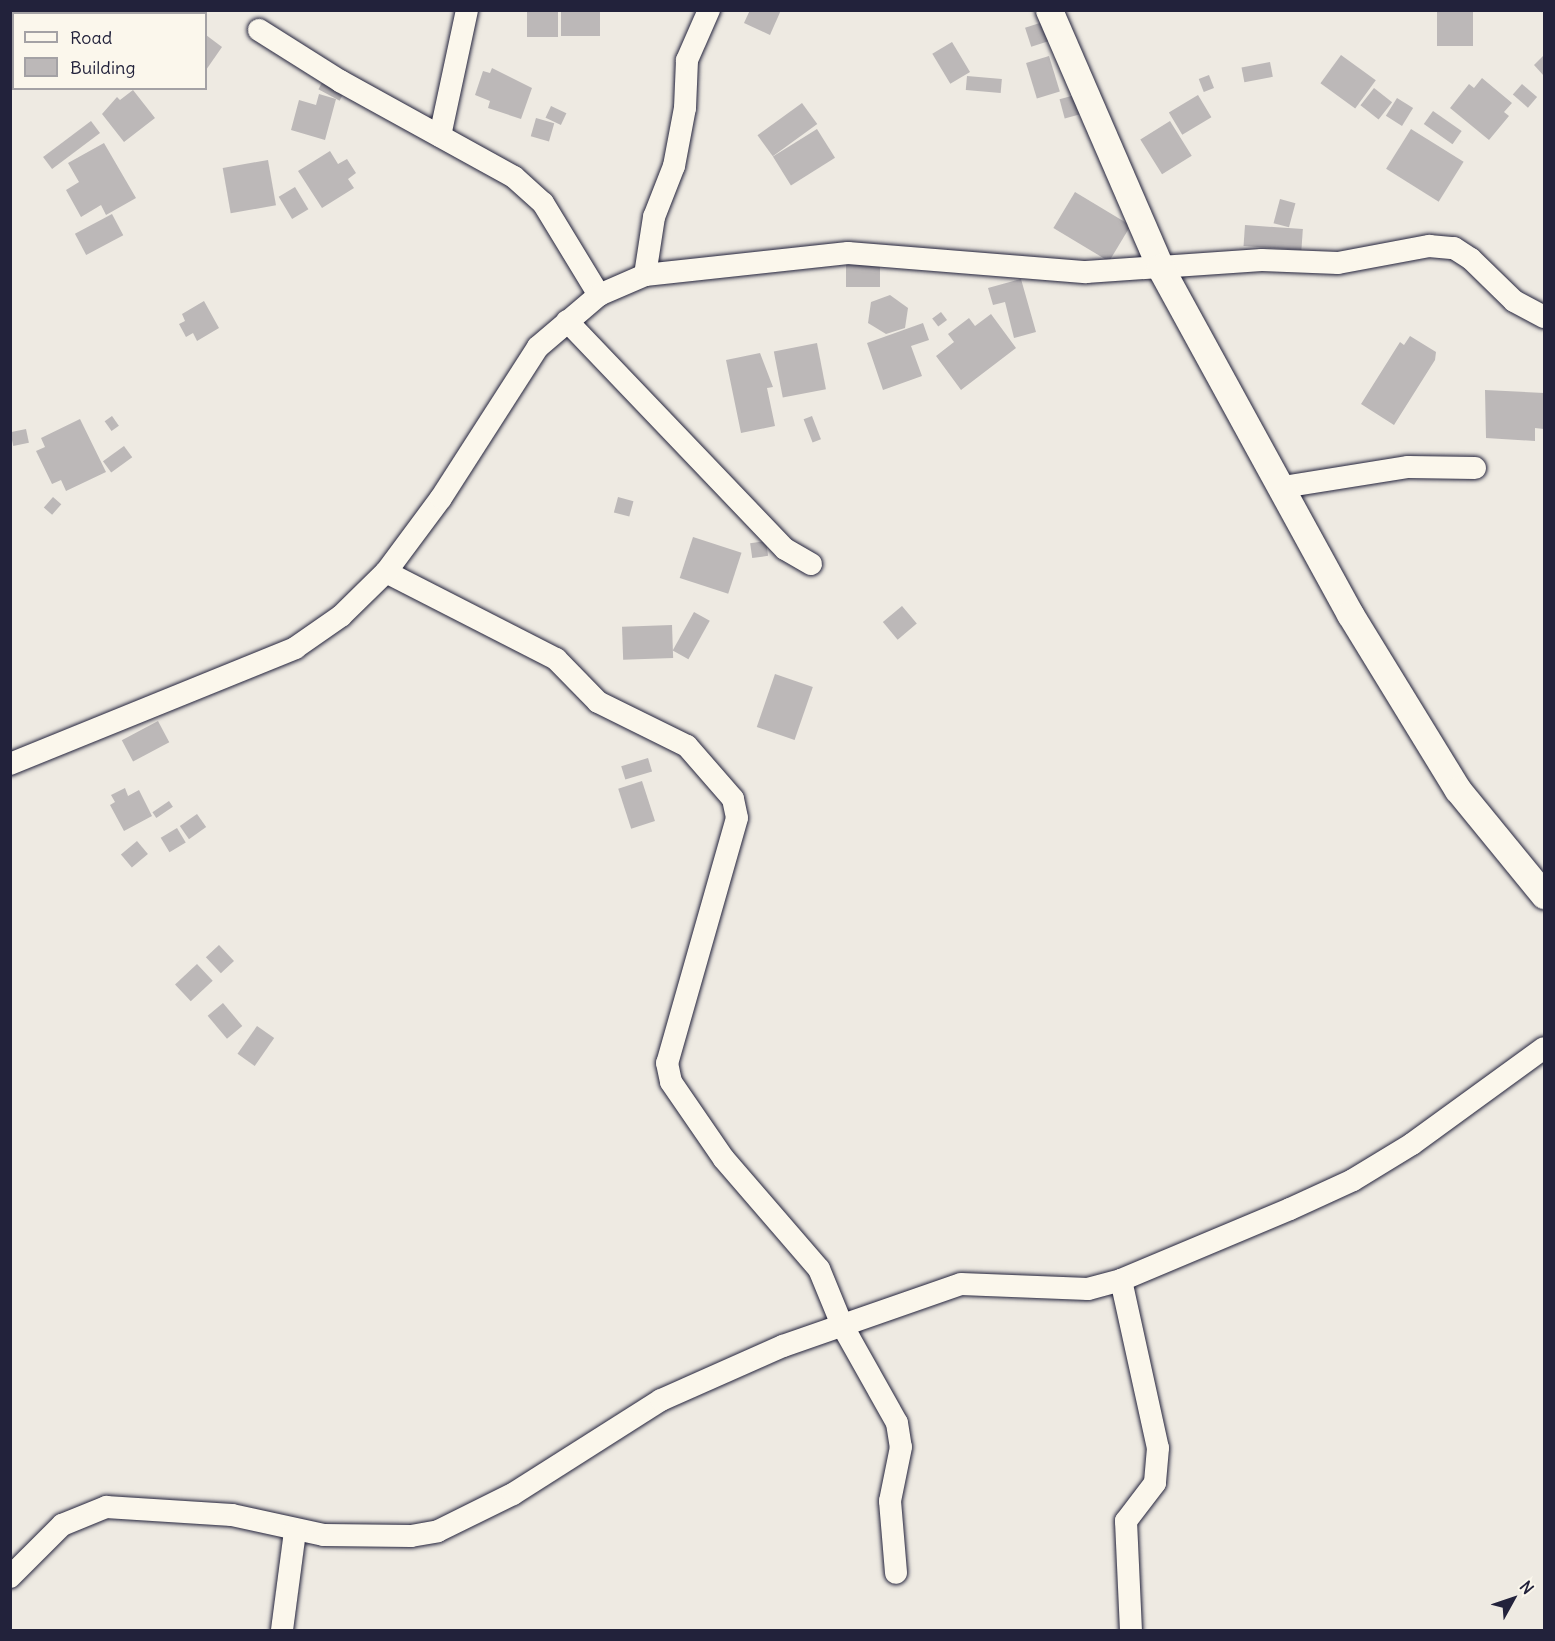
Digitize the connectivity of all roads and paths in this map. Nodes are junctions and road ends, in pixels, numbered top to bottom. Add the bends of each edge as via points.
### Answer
1 (467, 10) edge
2 (709, 10) edge
3 (1048, 10) edge
4 (259, 30) dead end
5 (440, 136) junction
6 (1160, 267) junction
7 (645, 275) junction
8 (599, 295) junction
9 (1545, 317) edge
10 (567, 321) junction
11 (1475, 468) dead end
12 (1283, 488) junction
13 (811, 564) dead end
14 (386, 572) junction
15 (10, 764) edge
16 (1545, 895) edge
17 (1545, 1048) edge
18 (1120, 1280) junction
19 (842, 1325) junction
20 (295, 1531) junction
21 (896, 1573) dead end
22 (10, 1577) edge
23 (282, 1630) edge
24 (1131, 1630) edge

1 - 5 street
2 - 7 street via 687,60 685,108 674,166 654,217
3 - 6 street
4 - 5 street
5 - 8 street via 514,177 543,203
6 - 7 street via 1086,272 848,253
6 - 9 street via 1262,260 1338,263 1429,246 1454,248 1514,300
6 - 12 street
7 - 8 street
8 - 10 street
10 - 13 street via 785,549
10 - 14 street via 538,347 441,498
11 - 12 street via 1408,467
12 - 16 street via 1350,614 1458,790
14 - 15 street via 342,616 295,648
14 - 19 street via 556,660 598,702 687,746 733,799 737,818 667,1063 671,1082 724,1159 819,1269
17 - 18 street via 1412,1144 1353,1180
18 - 19 street via 1088,1289 962,1284
18 - 24 street via 1158,1448 1155,1483 1126,1521
19 - 20 street via 661,1400 461,1522 411,1536
19 - 21 street via 897,1423 901,1448 890,1501
20 - 22 street via 231,1515 105,1507 62,1525
20 - 23 street

